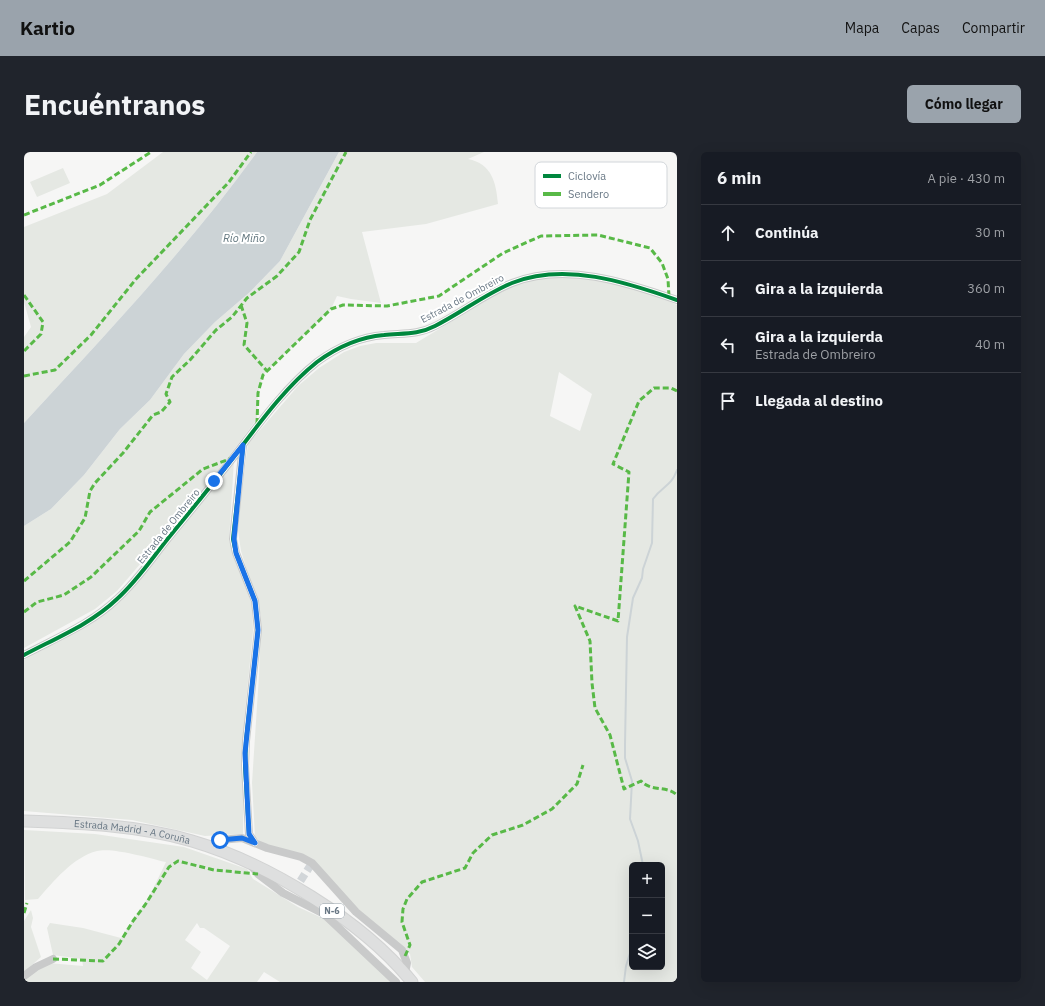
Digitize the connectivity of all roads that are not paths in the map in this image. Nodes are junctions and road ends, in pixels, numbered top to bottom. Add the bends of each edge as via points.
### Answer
1 (677, 300) edge
2 (243, 445) junction
3 (24, 655) edge
4 (24, 821) edge
5 (255, 843) junction
6 (210, 847) junction
7 (249, 863) junction
8 (52, 959) dead end
9 (24, 976) edge
10 (408, 978) edge
11 (396, 982) edge

1 - 2 street, Estrada de Ombreiro via 630,284 592,276 535,276 513,283 425,330 365,338 331,353 295,383
2 - 3 street, Estrada de Ombreiro via 120,597 86,622
2 - 5 street via 234,539 236,553 255,601 258,630 245,766 249,834
4 - 6 highway, Estrada Madrid - A Coruña / N-6 via 121,827 163,834
5 - 6 street via 242,838 230,838 220,840
5 - 10 street via 283,854 301,857 312,863 356,912 402,950
6 - 7 highway, Estrada Madrid - A Coruña / N-6
7 - 10 highway, Estrada Madrid - A Coruña / N-6 via 320,901 359,931
7 - 11 street via 258,874 278,889 324,914
8 - 9 street

